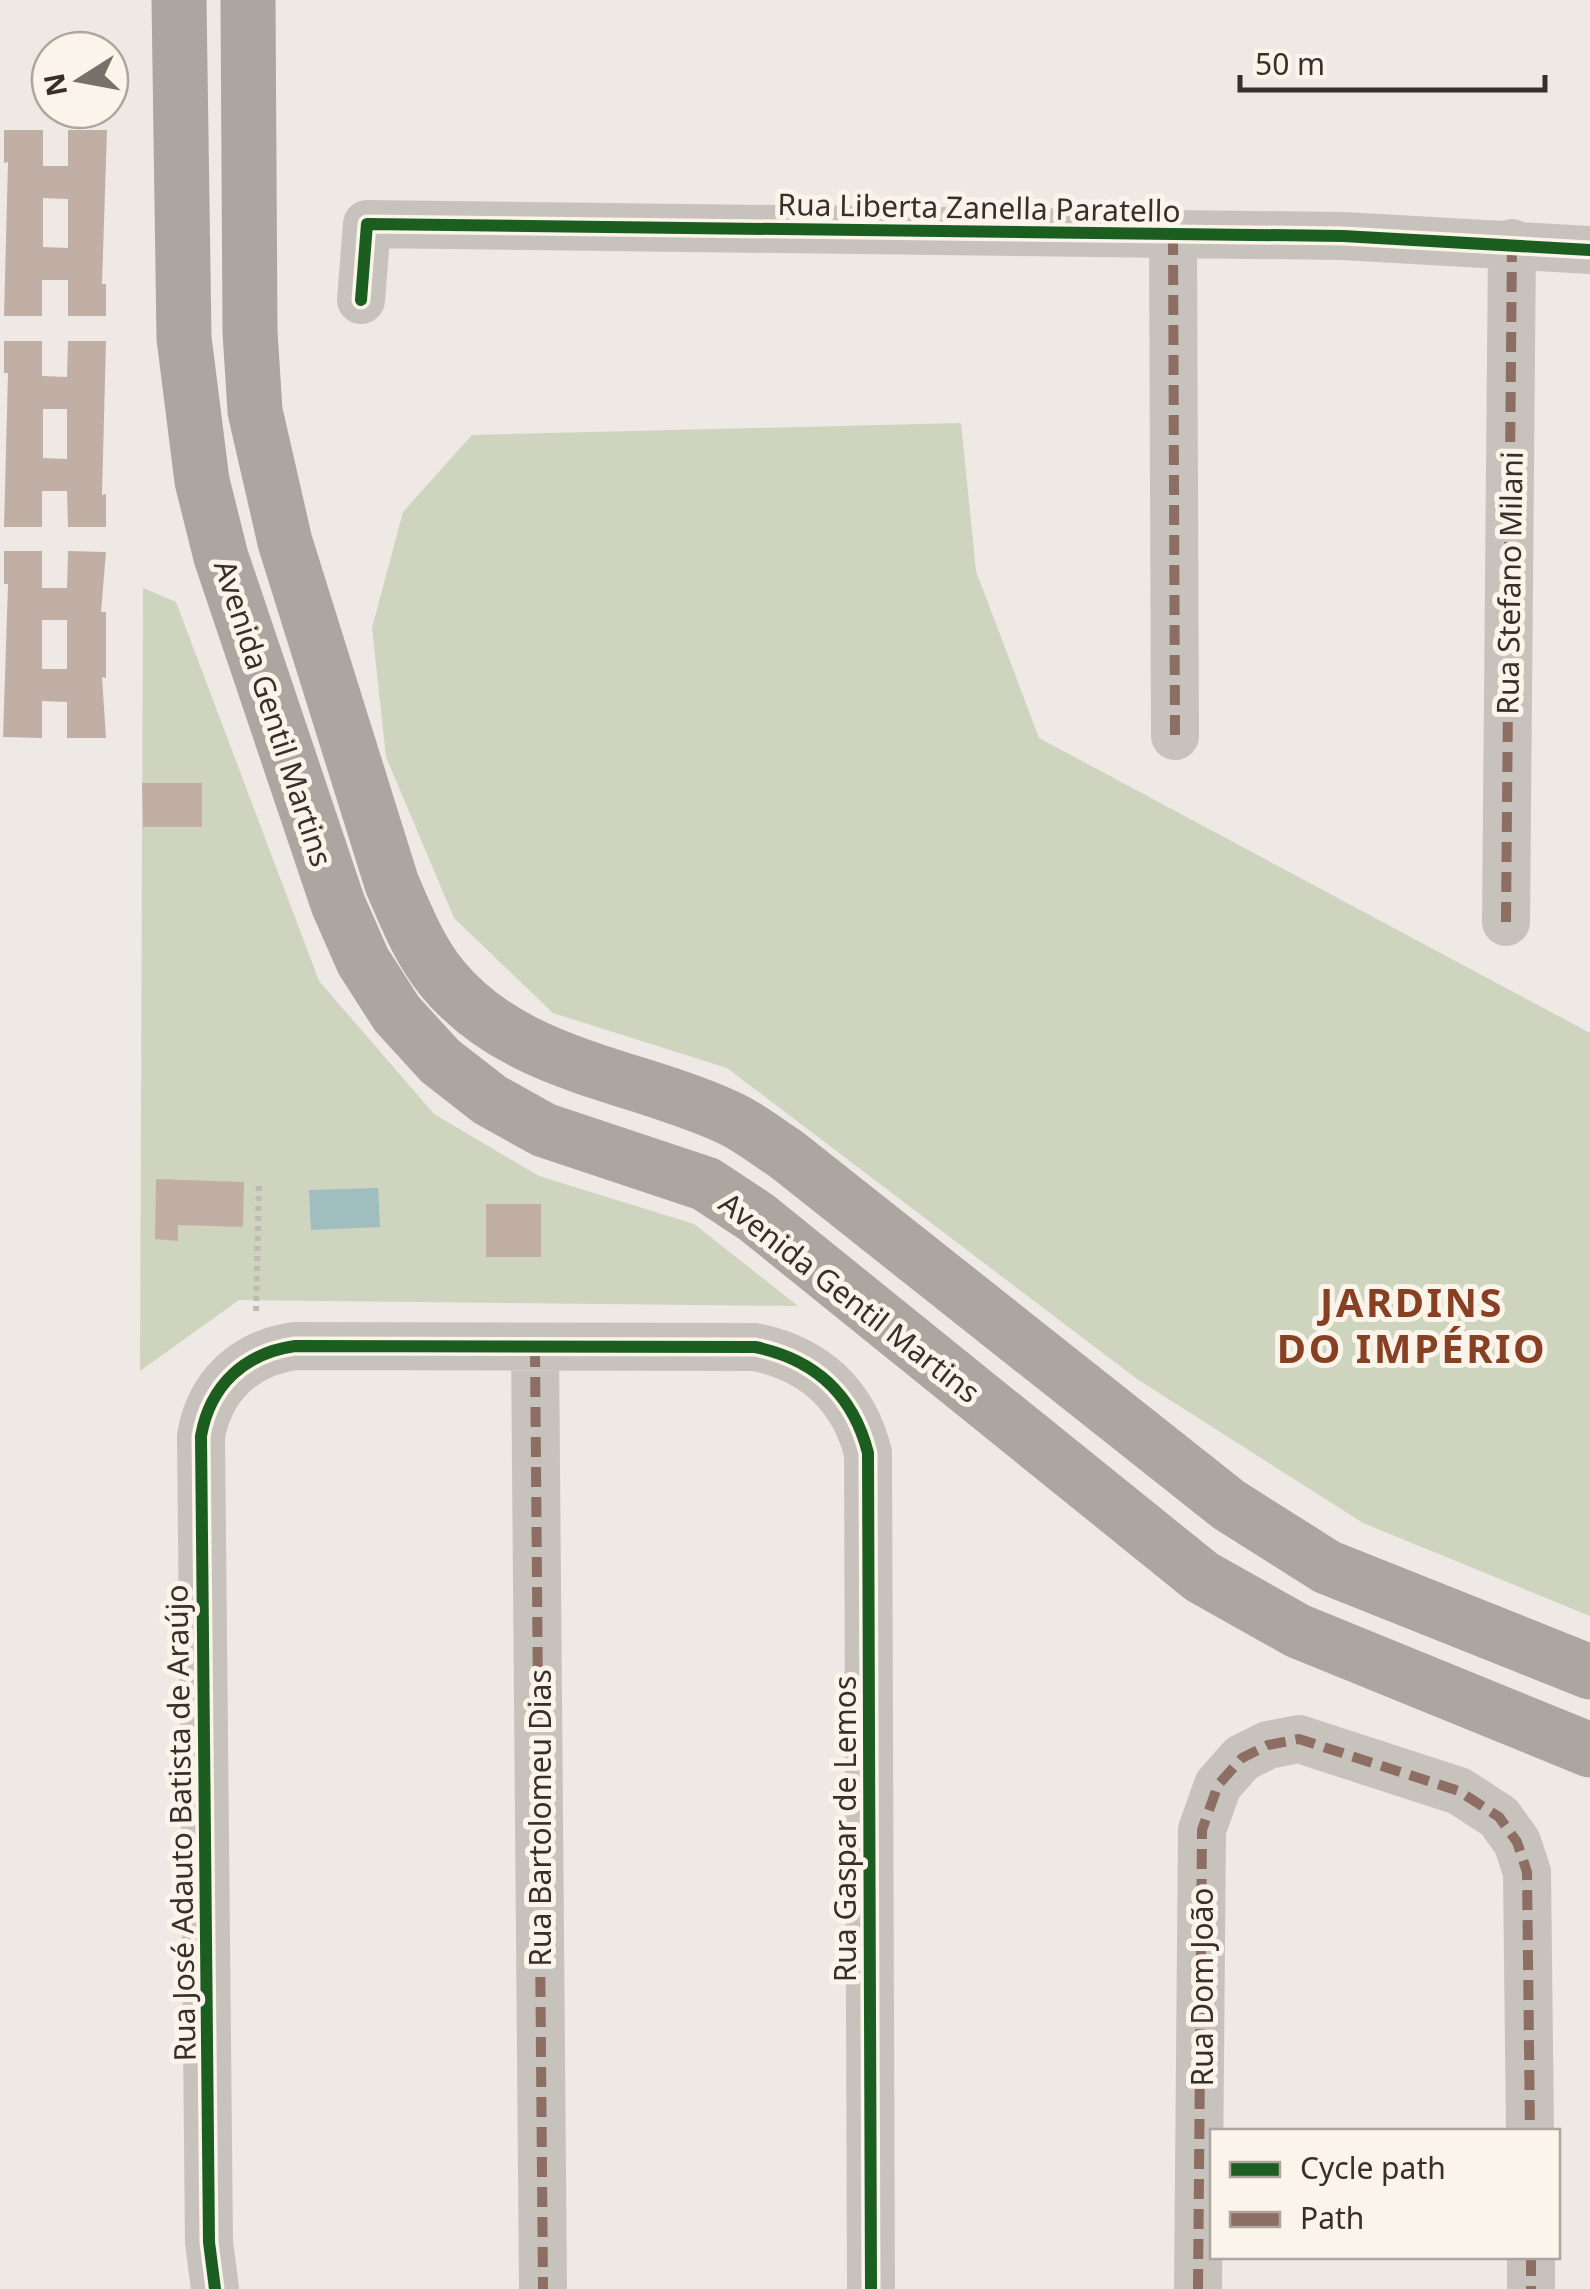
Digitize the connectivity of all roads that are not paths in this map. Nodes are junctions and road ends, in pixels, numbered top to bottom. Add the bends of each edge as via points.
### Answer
1 (179, 0) edge
2 (248, 0) edge
3 (1173, 235) junction
4 (1512, 244) junction
5 (1590, 250) edge
6 (361, 300) dead end
7 (255, 411) junction
8 (192, 426) junction
9 (285, 542) junction
10 (221, 556) junction
11 (1174, 736) dead end
12 (1506, 922) dead end
13 (536, 1346) junction
14 (1590, 1672) edge
15 (1590, 1750) edge
16 (1530, 2129) edge
17 (1531, 2259) edge
18 (215, 2289) edge
19 (543, 2289) edge
20 (871, 2289) edge
21 (1198, 2289) edge
22 (1531, 2289) edge

1 - 8 main road, Avenida Gentil Martins via 184,338
2 - 7 main road, Avenida Gentil Martins
3 - 4 street, Rua Liberta Zanella Paratello
3 - 6 street, Rua Liberta Zanella Paratello via 367,224
3 - 11 street
4 - 5 street, Rua Liberta Zanella Paratello
4 - 12 street, Rua Stefano Milani
7 - 8 main road via 215,410
7 - 9 main road, Avenida Gentil Martins
8 - 10 main road, Avenida Gentil Martins
9 - 10 main road via 252,559
9 - 14 main road, Avenida Gentil Martins via 392,884 442,979 478,1011 565,1062 730,1118 786,1154 1152,1448 1326,1567
10 - 15 main road, Avenida Gentil Martins via 356,946 397,1014 440,1061 544,1130 706,1184 756,1217 1202,1578 1298,1630
13 - 18 street, Rua José Adauto Batista de Araújo via 296,1346 247,1363 216,1392 201,1436 208,2242
13 - 19 street, Rua Bartolomeu Dias
13 - 20 street, Rua Gaspar de Lemos via 754,1346 794,1358 829,1381 854,1414 868,1453
16 - 21 street, Rua Dom João via 1527,1872 1509,1828 1474,1797 1299,1739 1268,1745 1242,1758 1218,1785 1202,1830
17 - 22 street

